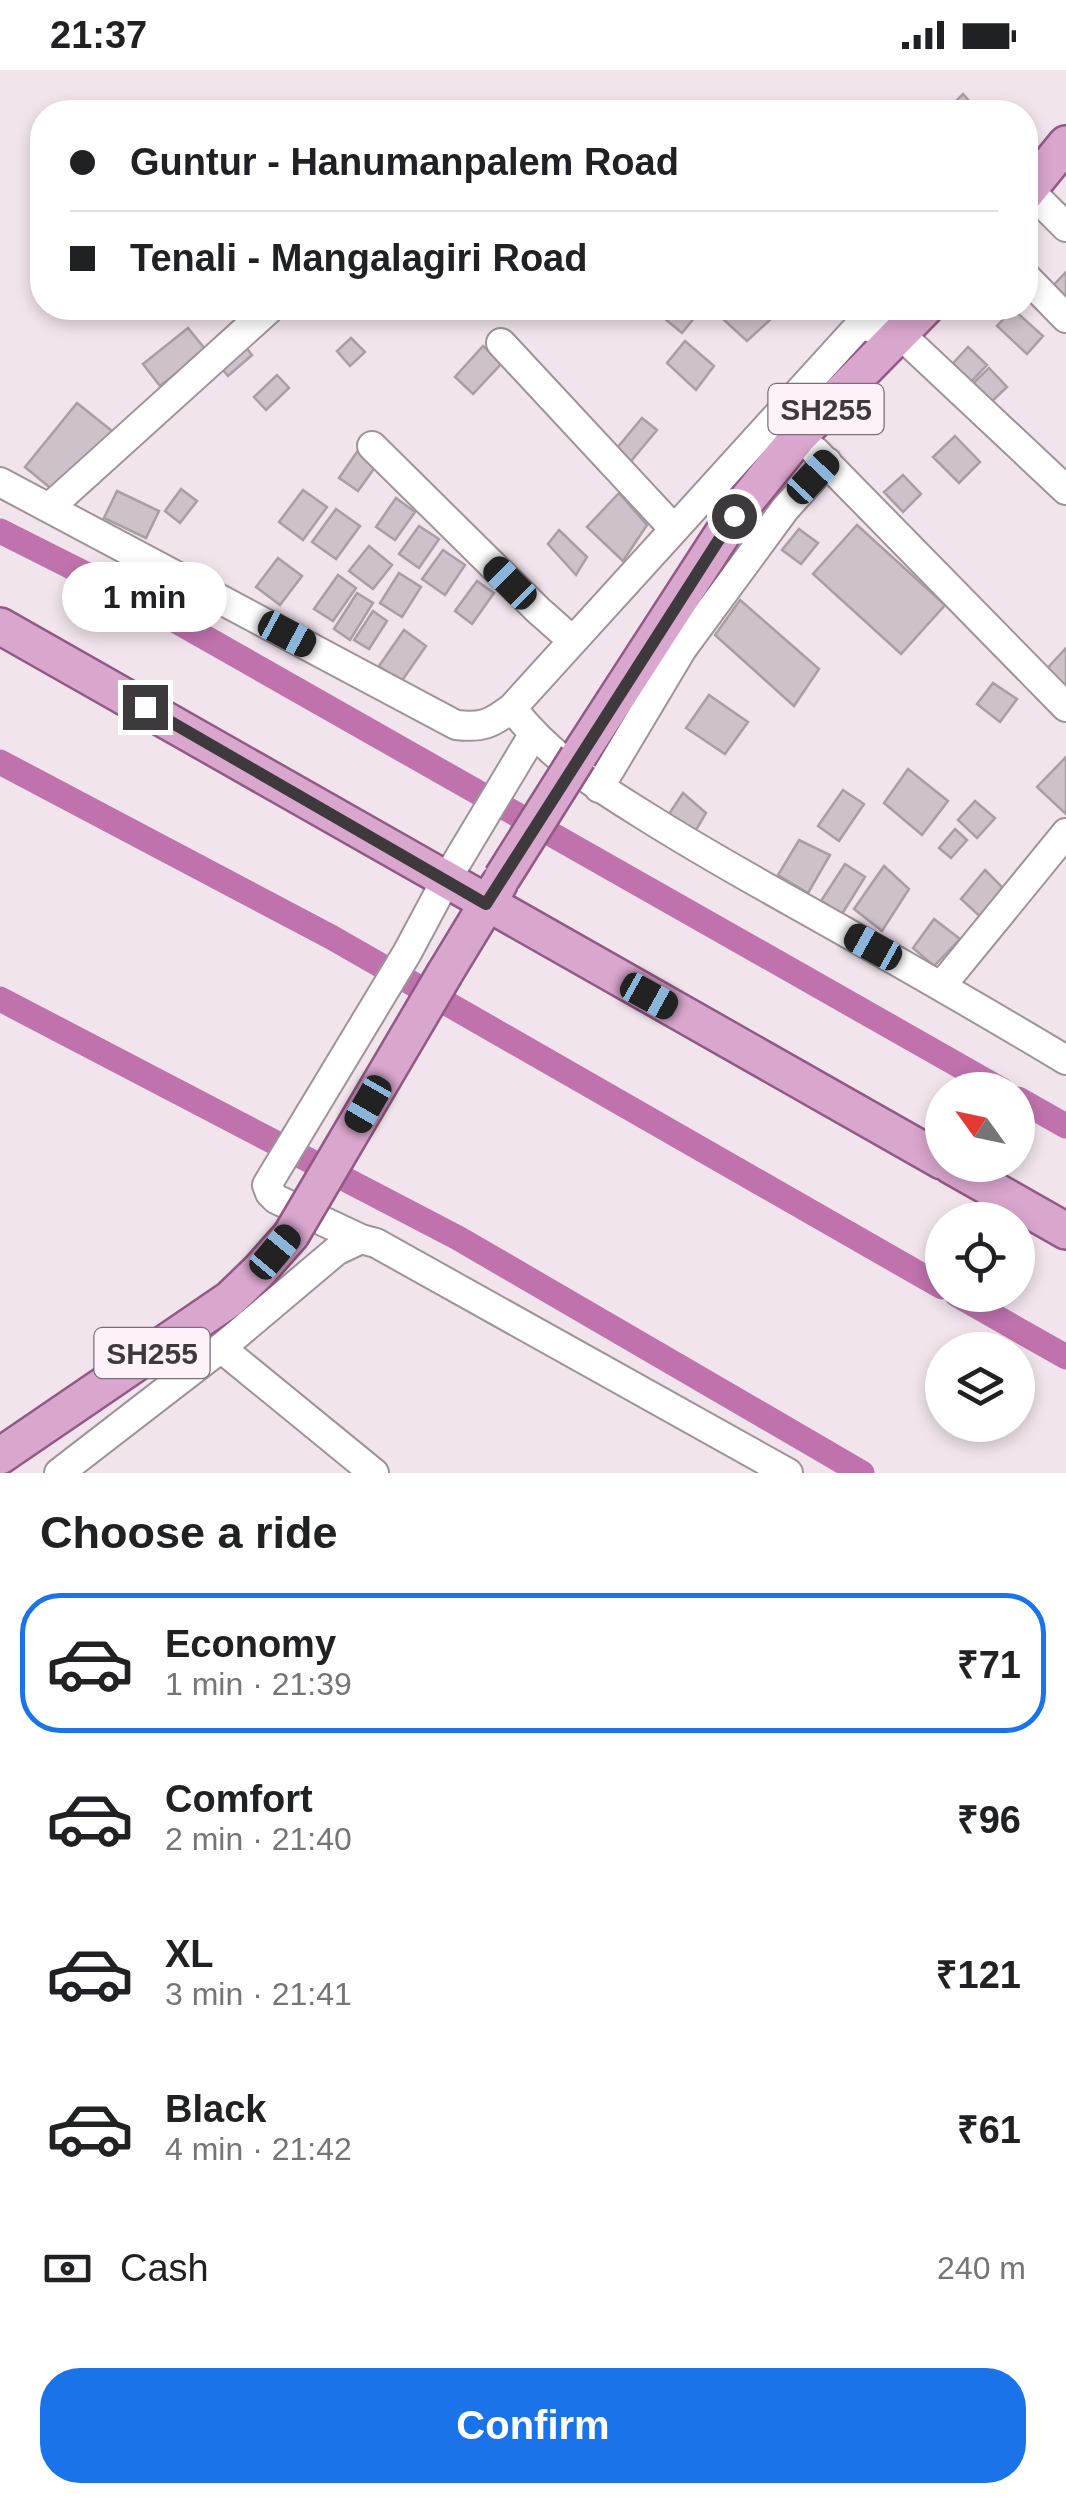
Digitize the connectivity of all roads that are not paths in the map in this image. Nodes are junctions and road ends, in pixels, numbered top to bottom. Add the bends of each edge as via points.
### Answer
1 (1066, 144) edge
2 (1038, 178) edge
3 (1038, 202) edge
4 (1066, 227) edge
5 (1038, 289) edge
6 (1066, 318) edge
7 (257, 320) edge
8 (914, 320) edge
9 (900, 335) junction
10 (501, 342) dead end
11 (800, 436) junction
12 (372, 446) dead end
13 (827, 462) junction
14 (0, 482) edge
15 (1066, 490) edge
16 (50, 507) junction
17 (674, 528) junction
18 (0, 626) edge
19 (573, 641) junction
20 (1066, 707) edge
21 (512, 708) junction
22 (533, 735) junction
23 (599, 788) junction
24 (1066, 834) edge
25 (455, 867) junction
26 (494, 891) junction
27 (942, 986) junction
28 (1066, 1060) edge
29 (925, 1151) edge
30 (980, 1182) edge
31 (1066, 1230) edge
32 (361, 1240) junction
33 (221, 1348) junction
34 (0, 1456) edge
35 (22, 1473) edge
36 (59, 1473) edge
37 (374, 1473) edge
38 (788, 1473) edge

1 - 2 main road
3 - 4 street
5 - 6 street
7 - 16 street
8 - 9 main road, SH255
9 - 11 main road, SH255
9 - 15 street
9 - 17 street via 860,325
10 - 17 street
11 - 13 street
11 - 26 main road, SH255, bridge via 734,516
12 - 19 street
13 - 20 street
13 - 23 street via 682,649
14 - 16 street
16 - 21 street via 456,725 477,728
17 - 19 street
18 - 25 main road
19 - 21 street
21 - 22 street
22 - 23 street
22 - 25 street
23 - 27 street
24 - 27 street
25 - 26 main road
25 - 32 street via 268,1186 276,1198
26 - 29 main road
26 - 34 main road, SH255, bridge via 290,1234 260,1270 230,1299
27 - 28 street
30 - 31 main road
32 - 33 street via 336,1250
32 - 38 street
33 - 36 street
33 - 37 street
34 - 35 street

